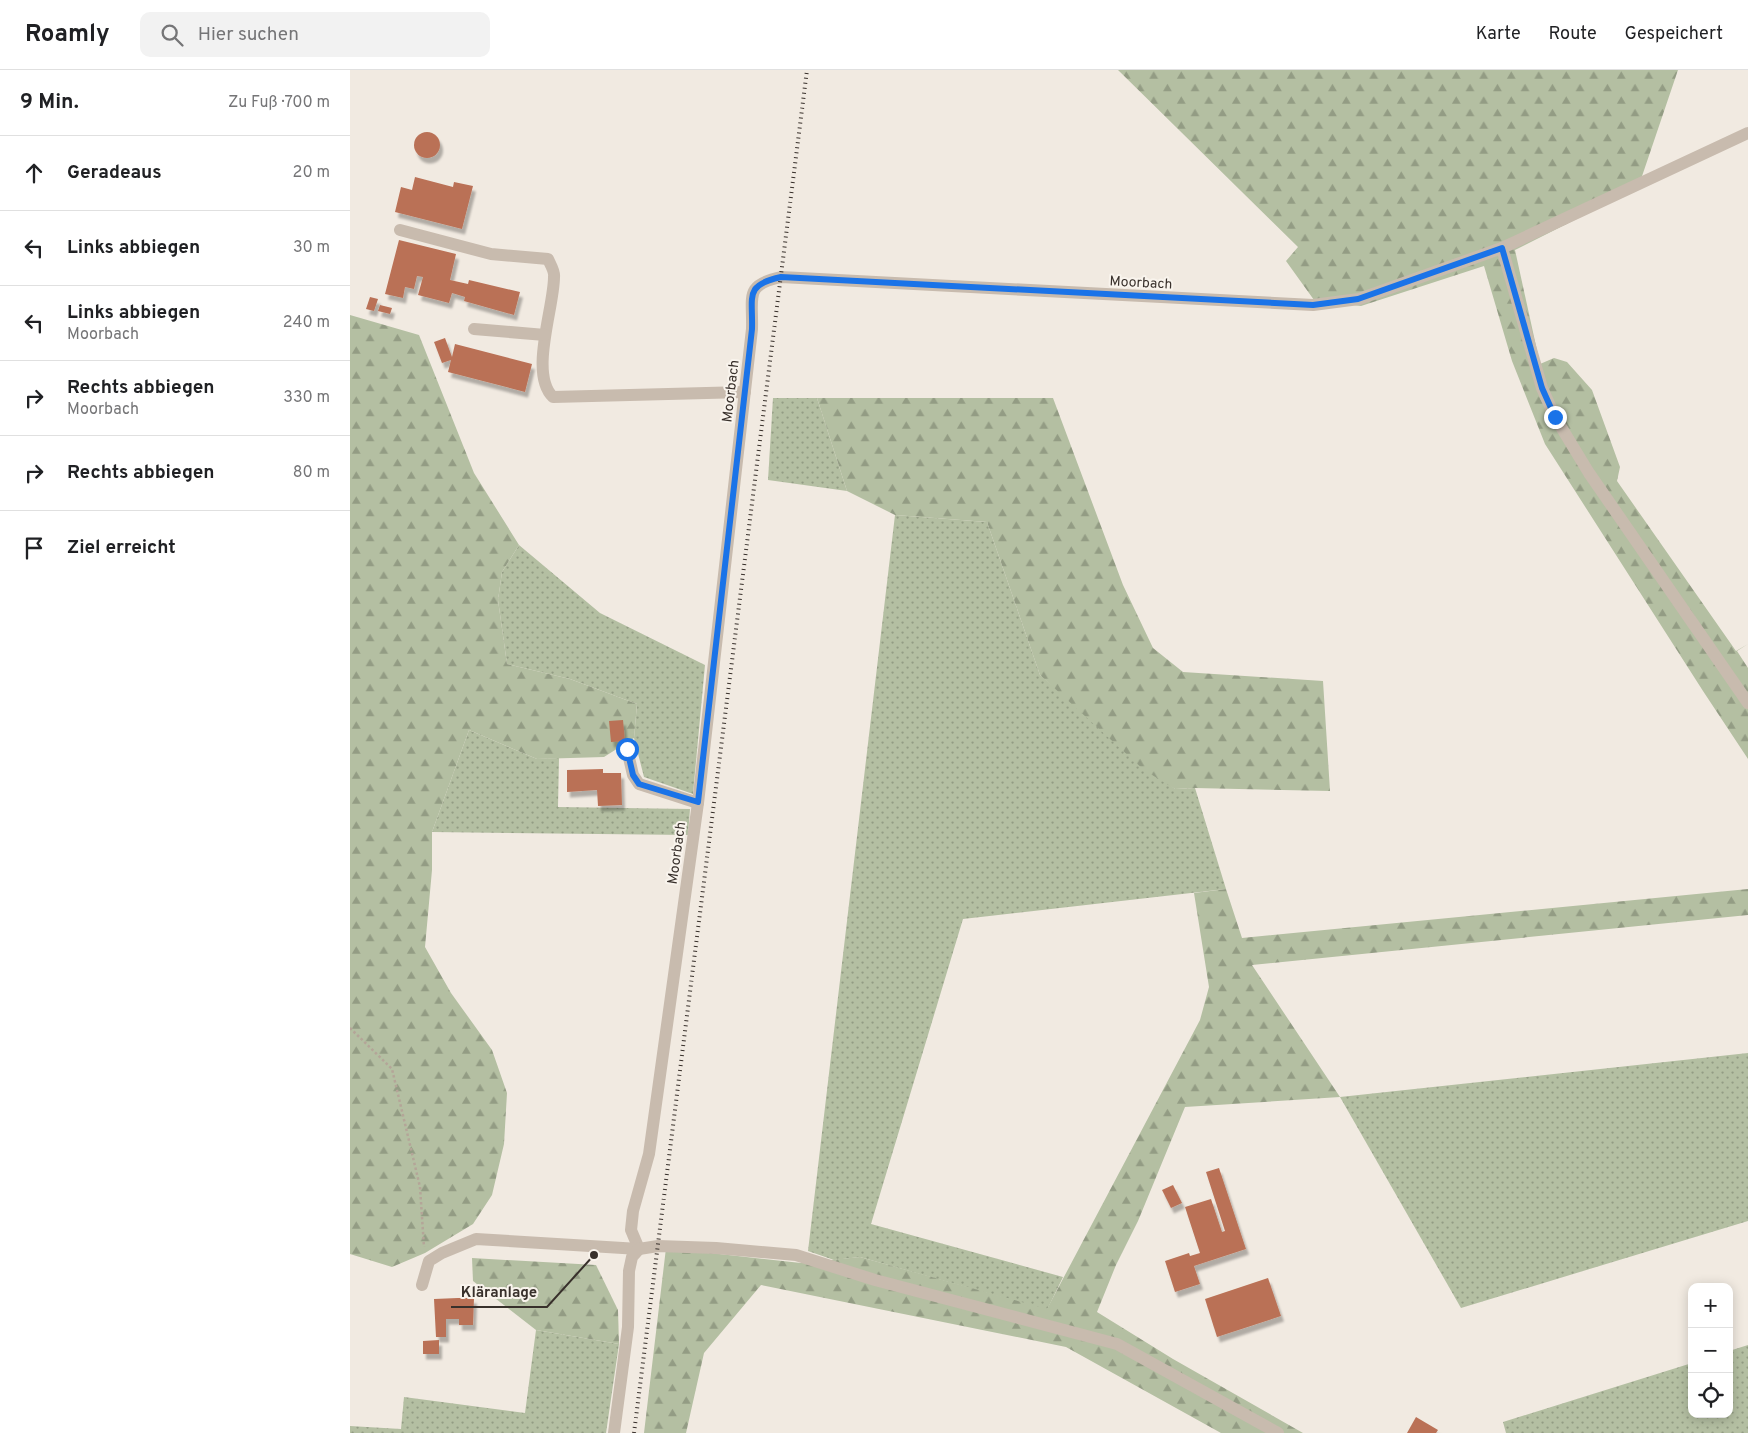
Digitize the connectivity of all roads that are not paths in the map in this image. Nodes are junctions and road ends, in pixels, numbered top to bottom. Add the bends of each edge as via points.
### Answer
1 (1748, 133) edge
2 (400, 230) dead end
3 (1502, 248) junction
4 (474, 329) dead end
5 (545, 335) junction
6 (745, 392) junction
7 (1748, 703) edge
8 (627, 749) dead end
9 (698, 802) junction
10 (639, 1249) junction
11 (422, 1285) dead end
12 (614, 1433) edge
13 (1278, 1433) edge

1 - 3 street
2 - 5 street via 491,254 548,259 555,275
3 - 6 street, Moorbach via 1358,299 1313,305 781,277 756,286 752,298
3 - 7 street via 1542,388 1555,417 1589,473
4 - 5 street
5 - 6 street via 543,380 553,398
6 - 9 street, Moorbach
8 - 9 street via 633,775 639,784
9 - 10 street, Moorbach via 649,1154 633,1211 631,1230
10 - 11 street via 476,1239 428,1261
10 - 12 street via 632,1257 629,1272 628,1327
10 - 13 street via 658,1246 716,1248 796,1256 1117,1344

